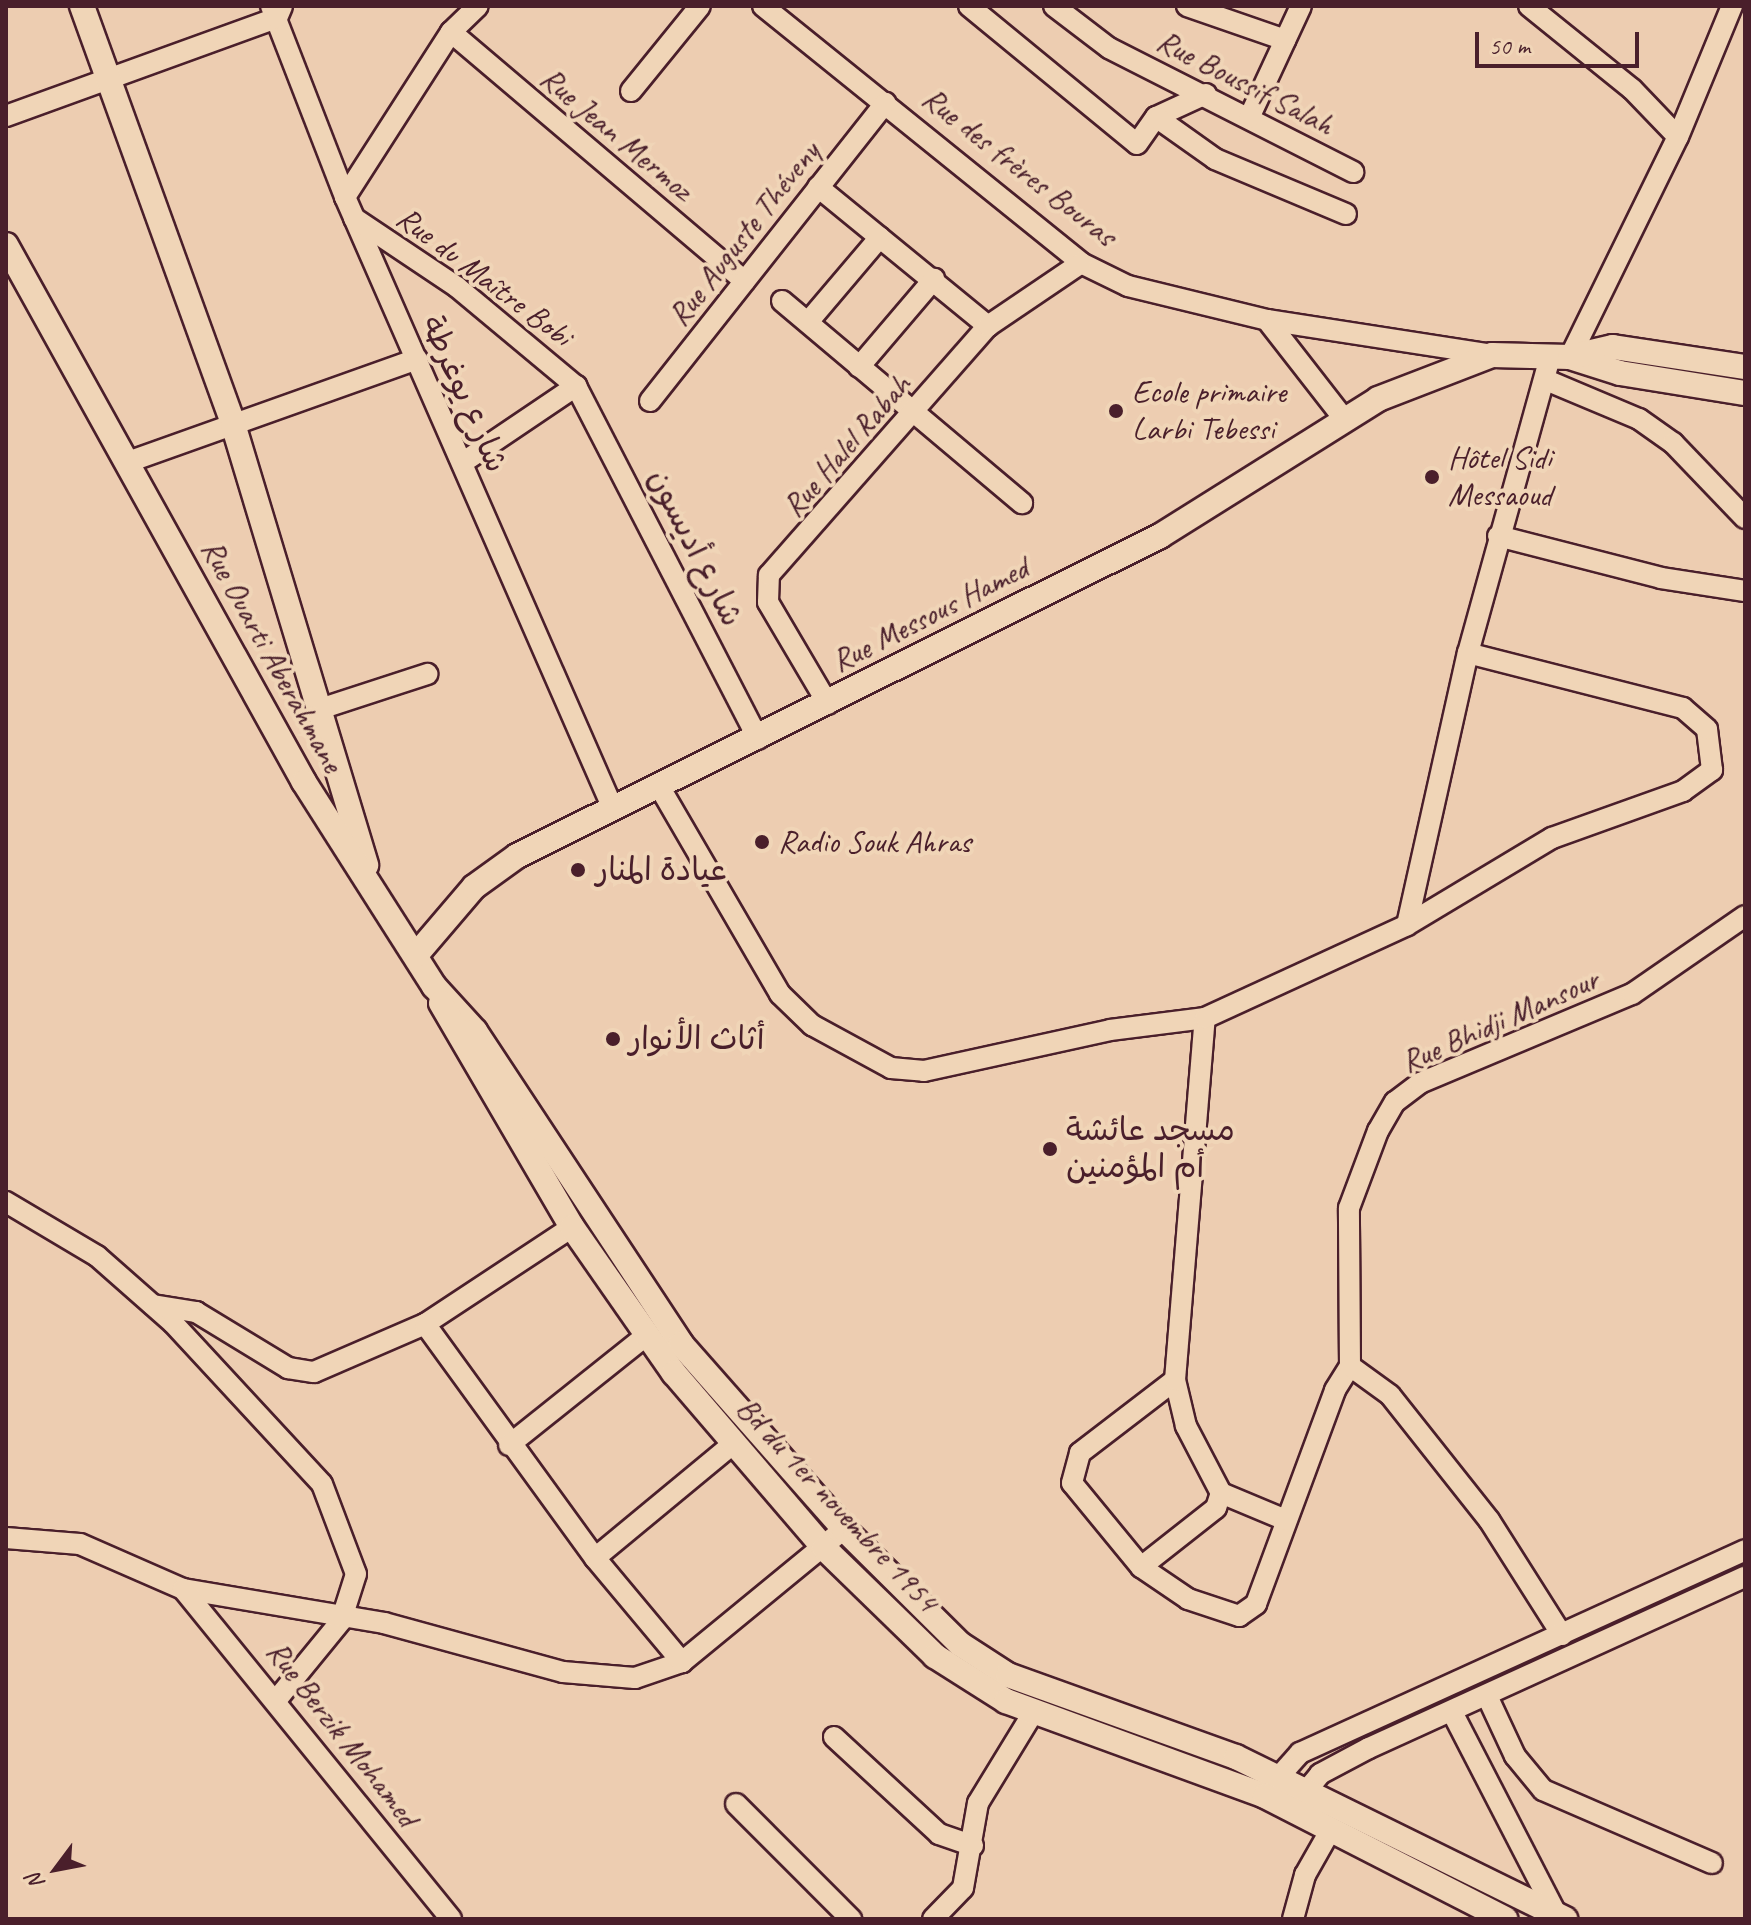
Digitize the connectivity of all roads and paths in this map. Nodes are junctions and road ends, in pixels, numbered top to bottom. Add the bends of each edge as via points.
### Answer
1 (82, 6) edge
2 (478, 6) edge
3 (700, 6) edge
4 (763, 6) edge
5 (969, 6) edge
6 (1054, 6) edge
7 (1187, 6) edge
8 (1301, 6) edge
9 (1529, 6) edge
10 (276, 10) edge
11 (1723, 10) edge
12 (451, 32) junction
13 (1285, 40) junction
14 (112, 76) junction
15 (631, 91) dead end
16 (1206, 94) junction
17 (885, 103) junction
18 (6, 116) edge
19 (1156, 117) junction
20 (1249, 118) junction
21 (1678, 137) junction
22 (1353, 172) dead end
23 (818, 187) junction
24 (345, 197) junction
25 (1346, 214) dead end
26 (354, 218) junction
27 (880, 237) junction
28 (8, 252) edge
29 (1081, 263) junction
30 (934, 279) junction
31 (745, 281) junction
32 (782, 301) dead end
33 (1267, 320) junction
34 (808, 322) junction
35 (988, 326) junction
36 (1492, 355) junction
37 (417, 359) junction
38 (1555, 365) junction
39 (859, 367) junction
40 (1745, 367) edge
41 (576, 386) junction
42 (1745, 393) edge
43 (650, 401) dead end
44 (914, 415) junction
45 (1341, 415) junction
46 (233, 424) junction
47 (128, 462) junction
48 (462, 463) junction
49 (1022, 503) dead end
50 (1745, 518) edge
51 (1498, 536) junction
52 (1745, 591) edge
53 (1468, 653) junction
54 (427, 674) dead end
55 (828, 704) junction
56 (320, 709) junction
57 (758, 739) junction
58 (659, 786) junction
59 (611, 804) junction
60 (368, 877) junction
61 (1745, 916) edge
62 (1407, 925) junction
63 (416, 955) junction
64 (434, 986) junction
65 (1205, 1018) junction
66 (6, 1202) edge
67 (572, 1227) junction
68 (152, 1304) junction
69 (425, 1324) junction
70 (647, 1335) junction
71 (1350, 1366) junction
72 (1175, 1380) junction
73 (734, 1443) junction
74 (509, 1445) junction
75 (1221, 1493) junction
76 (1286, 1520) junction
77 (844, 1529) junction
78 (6, 1538) edge
79 (824, 1548) junction
80 (1745, 1550) edge
81 (595, 1558) junction
82 (1141, 1567) junction
83 (1745, 1577) edge
84 (183, 1589) junction
85 (341, 1621) junction
86 (1562, 1635) junction
87 (682, 1662) junction
88 (278, 1698) junction
89 (1488, 1698) junction
90 (1452, 1712) junction
91 (1033, 1713) junction
92 (834, 1737) dead end
93 (1271, 1785) junction
94 (1297, 1799) junction
95 (736, 1804) dead end
96 (1330, 1831) junction
97 (973, 1846) junction
98 (1712, 1863) dead end
99 (1561, 1918) edge
100 (451, 1919) edge
101 (851, 1919) edge
102 (933, 1919) edge
103 (1293, 1919) edge
104 (1505, 1919) edge

1 - 14 street
2 - 12 street
3 - 15 street
4 - 17 street, Rue des frères Bouras
5 - 19 street via 1137,144
6 - 16 street, Rue Boussif Salah via 1109,48
7 - 13 street
8 - 13 street
9 - 21 street via 1632,89
10 - 14 street
10 - 24 street, شارع يوغرطة
11 - 21 street
12 - 24 street
12 - 31 street, Rue Jean Mermoz
13 - 20 street
14 - 18 street
14 - 46 street
16 - 19 street
16 - 20 street, Rue Boussif Salah
17 - 23 street, Rue Auguste Théveny
17 - 29 street, Rue des frères Bouras
19 - 25 street via 1215,159
20 - 22 street, Rue Boussif Salah
21 - 38 street
23 - 27 street
23 - 31 street, Rue Auguste Théveny
24 - 26 street, شارع يوغرطة
26 - 37 street, شارع يوغرطة
26 - 41 street, Rue du Maître Bobi via 457,287
27 - 30 street
27 - 34 street
28 - 47 street, Rue Ouarti Aberahmane
29 - 33 street, Rue des frères Bouras via 1128,286
29 - 35 street, Rue Halel Rabah
30 - 35 street
30 - 39 street
31 - 43 street, Rue Auguste Théveny
32 - 34 street
33 - 36 street, Rue des frères Bouras
33 - 45 street
34 - 39 street
35 - 44 street, Rue Halel Rabah
36 - 38 street, Rue des frères Bouras
36 - 45 street, Rue Messous Hamed
37 - 46 street
37 - 48 street, شارع يوغرطة
38 - 40 street via 1636,348
38 - 42 street
38 - 50 street via 1684,453
38 - 51 street
39 - 44 street
41 - 48 street
41 - 57 street, شارع أديسون
44 - 49 street
44 - 55 street, Rue Halel Rabah via 766,582 768,602
45 - 55 street, Rue Messous Hamed via 1160,536
46 - 47 street
46 - 56 street
47 - 60 street, Rue Ouarti Aberahmane via 304,782
48 - 59 street, شارع يوغرطة
51 - 52 street via 1661,578
51 - 53 street
53 - 62 street
53 - 62 street via 1683,708 1707,729 1712,770 1683,791 1552,838
54 - 56 street
55 - 57 street, Rue Messous Hamed
56 - 60 street
57 - 58 street, Rue Messous Hamed
58 - 59 street, Rue Messous Hamed
58 - 65 street via 780,994 812,1025 891,1068 924,1071 1110,1030
59 - 63 street, Rue Messous Hamed via 492,872
60 - 63 street
61 - 71 street, Rue Bhidji Mansour via 1632,994 1420,1083 1395,1102 1349,1208
62 - 65 street
63 - 64 street
64 - 67 street, Bd du 1er novembre 1954
64 - 77 street via 475,1031 681,1344
65 - 72 street
66 - 68 street via 97,1256
67 - 69 street
67 - 70 street, Bd du 1er novembre 1954
68 - 69 street via 196,1312 288,1368 314,1372
68 - 85 street via 322,1484 356,1574
69 - 74 street
70 - 73 street, Bd du 1er novembre 1954
70 - 74 street
71 - 76 street
71 - 86 street via 1390,1395 1489,1520
72 - 75 street via 1186,1426
72 - 82 street via 1080,1453 1070,1473
73 - 79 street, Bd du 1er novembre 1954
73 - 81 street
74 - 81 street
75 - 76 street
75 - 82 street via 1216,1508
76 - 82 street via 1256,1604 1239,1616 1188,1599
77 - 79 street
77 - 93 street via 943,1629 1008,1675
78 - 84 street via 80,1544
79 - 87 street
79 - 91 street, Bd du 1er novembre 1954 via 935,1656
80 - 86 street
81 - 87 street
83 - 89 street
84 - 85 street
84 - 88 street, Rue Berzik Mohamed
85 - 87 street via 384,1623 589,1677 635,1678
85 - 88 street
86 - 93 street via 1300,1753
88 - 100 street, Rue Berzik Mohamed
89 - 90 street
89 - 98 street via 1515,1756 1543,1790
90 - 94 street via 1344,1761
90 - 99 street
91 - 93 street, Bd du 1er novembre 1954
91 - 97 street via 986,1783
92 - 97 street via 931,1827
93 - 94 street, Bd du 1er novembre 1954
94 - 96 street, Bd du 1er novembre 1954
94 - 99 street
95 - 101 street
96 - 103 street via 1305,1875
96 - 104 street, Bd du 1er novembre 1954
97 - 102 street via 963,1888

